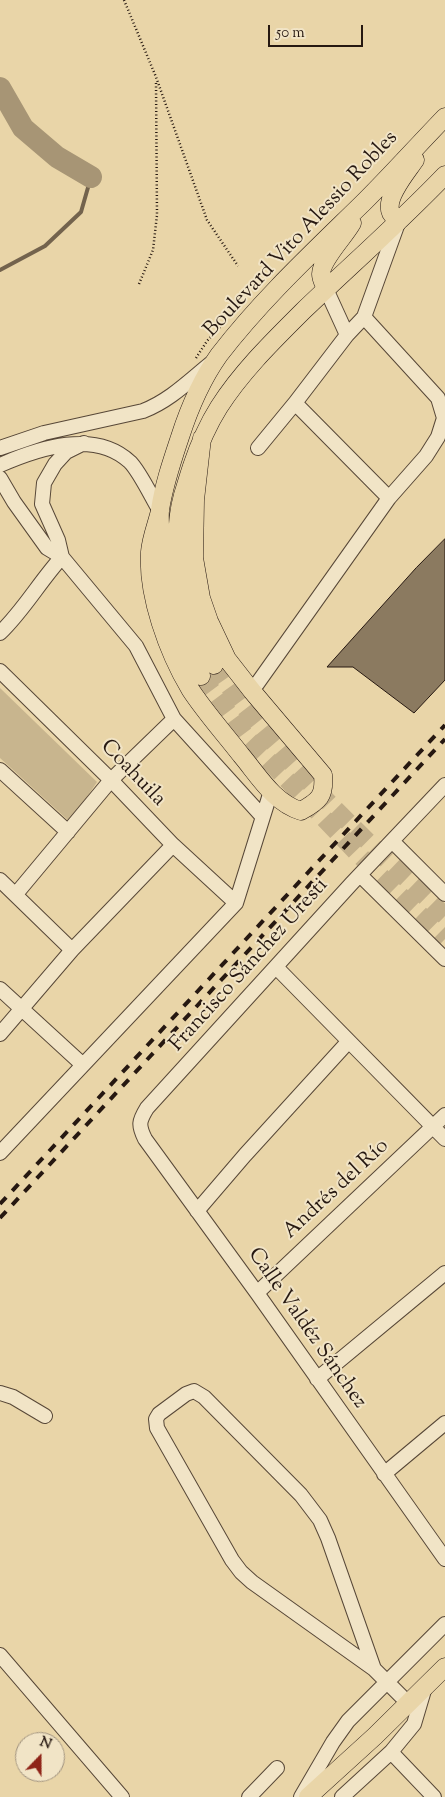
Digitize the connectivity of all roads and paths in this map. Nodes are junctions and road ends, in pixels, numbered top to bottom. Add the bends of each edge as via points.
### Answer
1 (124, 0) edge
2 (156, 77) junction
3 (444, 118) edge
4 (445, 175) edge
5 (365, 201) junction
6 (398, 222) junction
7 (238, 266) dead end
8 (139, 284) dead end
9 (326, 289) junction
10 (238, 308) dead end
11 (364, 317) junction
12 (347, 335) junction
13 (218, 357) junction
14 (194, 361) dead end
15 (295, 403) junction
16 (202, 438) junction
17 (84, 443) junction
18 (0, 448) edge
19 (258, 448) dead end
20 (0, 465) edge
21 (0, 478) edge
22 (389, 498) junction
23 (160, 511) junction
24 (62, 557) junction
25 (0, 633) edge
26 (0, 672) edge
27 (252, 691) junction
28 (174, 719) junction
29 (0, 770) edge
30 (111, 780) junction
31 (445, 785) edge
32 (271, 791) junction
33 (262, 816) junction
34 (68, 832) junction
35 (392, 841) junction
36 (173, 845) junction
37 (360, 875) junction
38 (0, 880) edge
39 (16, 894) junction
40 (445, 894) edge
41 (236, 903) junction
42 (72, 950) junction
43 (445, 959) edge
44 (276, 967) junction
45 (0, 990) edge
46 (22, 1009) junction
47 (0, 1034) edge
48 (348, 1042) junction
49 (83, 1065) junction
50 (445, 1115) edge
51 (140, 1120) joint
52 (433, 1127) junction
53 (445, 1139) edge
54 (0, 1153) edge
55 (197, 1211) junction
56 (445, 1273) edge
57 (257, 1293) junction
58 (317, 1379) junction
59 (0, 1393) edge
60 (45, 1416) dead end
61 (445, 1424) edge
62 (384, 1474) junction
63 (445, 1559) edge
64 (445, 1624) edge
65 (0, 1655) edge
66 (445, 1667) edge
67 (374, 1669) junction
68 (387, 1681) junction
69 (426, 1685) junction
70 (408, 1702) junction
71 (391, 1752) junction
72 (277, 1768) dead end
73 (122, 1797) edge
74 (249, 1797) edge
75 (302, 1797) edge
76 (308, 1797) edge
77 (342, 1797) edge
78 (434, 1797) edge

1 - 2 path
2 - 7 path via 207,220
2 - 8 path via 157,215 153,250
3 - 5 main road, Boulevard Vito Alessio Robles
3 - 6 main road via 391,198 391,213
4 - 6 main road, Boulevard Vito Alessio Robles
5 - 9 main road via 325,262 321,276
5 - 13 main road, Boulevard Vito Alessio Robles via 316,247
6 - 9 main road, Boulevard Vito Alessio Robles
6 - 11 street
9 - 12 street
9 - 16 main road, Boulevard Vito Alessio Robles via 239,379
10 - 14 path via 207,341
11 - 12 street
11 - 22 street via 438,398 444,418 438,437 426,456
12 - 15 street
13 - 18 street via 170,397 150,408 44,433
13 - 23 main road, Boulevard Vito Alessio Robles via 184,424 167,474
15 - 19 street
15 - 22 street
16 - 23 main road, Boulevard Vito Alessio Robles via 183,496 177,544 182,584 207,670 177,626 169,601 163,567
16 - 27 main road via 194,548 201,598 227,659
17 - 20 street via 29,452
17 - 23 street via 116,451 131,464
17 - 24 street via 66,452 44,483 42,504
21 - 24 street via 47,548
22 - 27 street
23 - 32 main road via 150,560 158,610 168,643 191,689
24 - 25 street
24 - 28 street via 136,646
26 - 30 street, Coahuila
27 - 32 main road via 323,775 324,788 315,804 301,811 289,807
28 - 30 street
28 - 33 street
29 - 34 street
30 - 34 street
30 - 36 street, Coahuila
31 - 35 street, Francisco Sánchez Uresti
32 - 33 street
33 - 41 street
34 - 39 street
35 - 37 street, Francisco Sánchez Uresti
35 - 40 street
36 - 41 street, Coahuila
36 - 42 street
37 - 43 street
37 - 44 street, Francisco Sánchez Uresti
38 - 39 street
39 - 42 street
41 - 49 street
42 - 46 street
44 - 48 street
44 - 51 street, Francisco Sánchez Uresti via 147,1108
45 - 46 street
46 - 47 street
46 - 49 street
48 - 52 street
48 - 55 street
49 - 54 street
50 - 52 street, Andrés del Río
51 - 55 street, Calle Valdéz Sánchez via 145,1139
52 - 53 street
52 - 57 street, Andrés del Río
55 - 57 street, Calle Valdéz Sánchez
56 - 58 street
57 - 58 street, Calle Valdéz Sánchez
58 - 62 street, Calle Valdéz Sánchez
59 - 60 street
61 - 62 street
62 - 63 street, Calle Valdéz Sánchez
64 - 68 street
65 - 73 street
66 - 69 main road
67 - 67 street via 241,1572 157,1428 159,1414 186,1394 194,1391 204,1396 301,1495 328,1538
67 - 68 street
68 - 70 street
68 - 75 street via 348,1721
69 - 70 main road
69 - 71 street via 414,1724
70 - 76 main road
71 - 77 street
71 - 78 street
72 - 74 street

